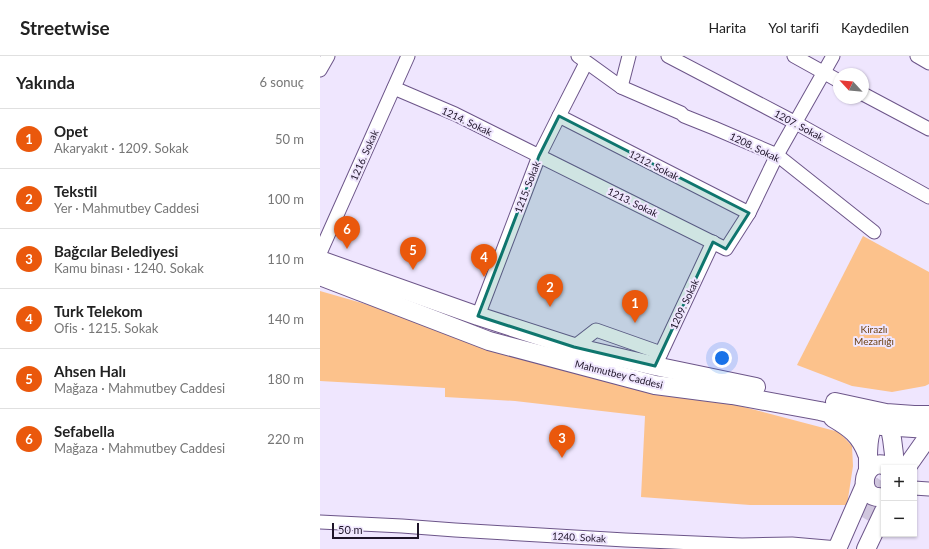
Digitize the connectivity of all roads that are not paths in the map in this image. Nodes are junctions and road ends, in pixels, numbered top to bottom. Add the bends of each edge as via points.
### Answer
1 (328, 56) edge
2 (408, 56) edge
3 (629, 56) edge
4 (668, 56) edge
5 (794, 56) edge
6 (832, 56) edge
7 (916, 56) edge
8 (582, 59) edge
9 (929, 63) edge
10 (320, 70) edge
11 (824, 73) junction
12 (833, 78) edge
13 (621, 87) junction
14 (394, 88) junction
15 (869, 97) edge
16 (558, 116) junction
17 (796, 123) junction
18 (929, 129) edge
19 (777, 155) junction
20 (539, 156) junction
21 (929, 197) edge
22 (749, 213) junction
23 (874, 232) dead end
24 (713, 242) junction
25 (320, 253) edge
26 (320, 260) edge
27 (320, 276) edge
28 (338, 283) junction
29 (320, 286) edge
30 (478, 316) junction
31 (658, 360) junction
32 (929, 403) edge
33 (820, 411) junction
34 (929, 415) edge
35 (883, 421) junction
36 (929, 429) edge
37 (929, 439) edge
38 (881, 465) edge
39 (895, 465) edge
40 (908, 465) edge
41 (867, 470) junction
42 (917, 488) edge
43 (929, 489) edge
44 (881, 498) edge
45 (873, 516) edge
46 (320, 522) edge
47 (840, 549) edge
48 (860, 549) edge
49 (866, 549) edge

1 - 10 street
2 - 14 street, 1216. Sokak
3 - 13 street
4 - 17 street, 1207. Sokak
5 - 11 street
6 - 11 street
7 - 9 street
8 - 13 street, 1208. Sokak
8 - 16 street, 1215. Sokak
11 - 12 street
11 - 17 street
13 - 19 street, 1208. Sokak
14 - 20 street, 1214. Sokak via 455,114
14 - 25 street, 1216. Sokak
15 - 18 street
16 - 20 street, 1215. Sokak
16 - 22 street, 1212. Sokak
17 - 19 street
17 - 21 street, 1207. Sokak
19 - 22 street
19 - 23 street, 1208. Sokak
20 - 24 street, 1213. Sokak
20 - 30 street, 1215. Sokak
22 - 24 street, 1213. Sokak via 726,249
24 - 31 street, 1209. Sokak
26 - 30 main road, Mahmutbey Caddesi
27 - 28 main road, Mahmutbey Caddesi
28 - 29 street
28 - 33 main road, Mahmutbey Caddesi via 489,341 654,385 732,395
30 - 31 main road, Mahmutbey Caddesi via 574,347
31 - 35 main road, Mahmutbey Caddesi
32 - 35 main road
33 - 35 main road, Mahmutbey Caddesi
33 - 41 main road via 847,426 863,444
34 - 35 main road, Mahmutbey Caddesi
35 - 36 main road, Mahmutbey Caddesi
35 - 39 main road via 893,444
35 - 41 main road via 870,435
37 - 40 main road
38 - 41 main road
41 - 44 main road via 870,494
41 - 47 main road
42 - 43 street
45 - 47 main road
45 - 48 main road
45 - 49 main road
46 - 47 street, 1240. Sokak via 625,540 742,545 792,544

